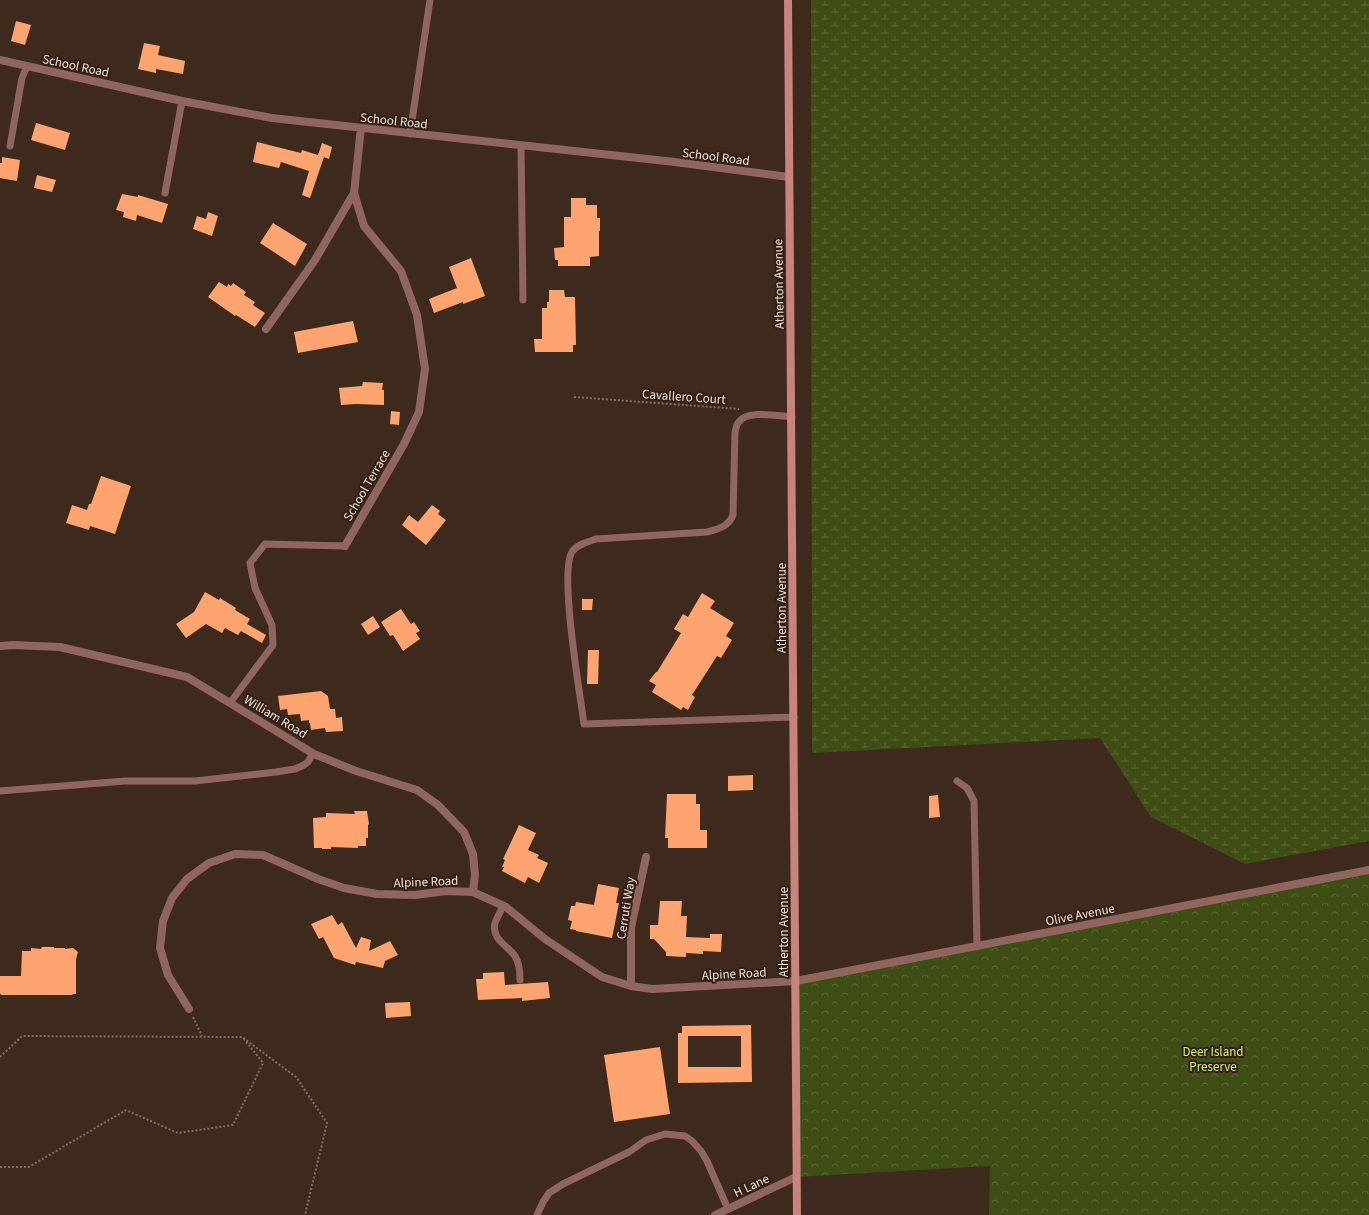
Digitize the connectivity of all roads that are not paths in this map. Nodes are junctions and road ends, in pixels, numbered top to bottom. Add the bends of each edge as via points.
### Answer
1 (430, 0) edge
2 (788, 0) edge
3 (0, 60) edge
4 (27, 66) junction
5 (182, 101) junction
6 (361, 128) junction
7 (410, 134) junction
8 (10, 146) dead end
9 (521, 146) junction
10 (789, 177) junction
11 (165, 193) dead end
12 (354, 193) junction
13 (523, 300) dead end
14 (266, 329) dead end
15 (792, 417) junction
16 (345, 546) joint
17 (0, 646) edge
18 (230, 703) junction
19 (794, 717) junction
20 (313, 753) junction
21 (958, 781) dead end
22 (0, 791) edge
23 (646, 857) dead end
24 (1369, 870) edge
25 (473, 892) junction
26 (503, 906) junction
27 (977, 946) junction
28 (520, 980) dead end
29 (796, 981) junction
30 (631, 986) junction
31 (189, 1008) road end
32 (796, 1176) junction
33 (728, 1209) junction
34 (537, 1215) edge
35 (715, 1215) edge
36 (797, 1215) edge

1 - 7 lane
2 - 10 main road, Atherton Avenue
3 - 4 street, School Road
4 - 5 street, School Road
4 - 8 lane via 22,78
5 - 6 street, School Road via 272,118
5 - 11 lane
6 - 7 street, School Road
6 - 12 street, School Terrace
7 - 9 street, School Road
9 - 10 street, School Road
9 - 13 lane
10 - 15 main road, Atherton Avenue
12 - 14 street, School Terrace via 315,260
12 - 16 street, School Terrace via 364,226 401,272 417,315 425,369 419,412 404,444
15 - 19 main road, Atherton Avenue
15 - 19 lane via 759,414 746,417 738,423 735,432 733,515 730,522 707,532 596,539 583,543 573,550 568,570 570,621 584,724
16 - 18 lane, School Terrace via 265,544 250,563 255,588 272,625 273,645
17 - 18 street, William Road via 60,647 187,677
18 - 20 street, William Road
19 - 29 main road, Atherton Avenue
20 - 22 lane via 304,766 276,772 195,781 125,781
20 - 25 street, William Road via 356,771 416,790 438,805 464,832 473,854
21 - 27 lane via 967,788 974,801
23 - 30 street, Cerruti Way via 631,928
24 - 27 street, Olive Avenue
25 - 26 street, Alpine Road
25 - 31 street, Alpine Road via 446,891 415,895 370,893 318,880 263,856 235,854 209,863 187,879 172,898 163,921 160,948 168,975
26 - 28 lane via 495,923 495,932 515,956
26 - 30 street, Alpine Road via 545,939 602,977
27 - 29 street, Olive Avenue
29 - 30 street, Alpine Road via 652,989
29 - 32 main road, Atherton Avenue
32 - 33 street, H Lane
32 - 36 main road, Atherton Avenue
33 - 34 lane via 701,1151 685,1136 665,1134 646,1140 629,1152 548,1193
33 - 35 street, H Lane

